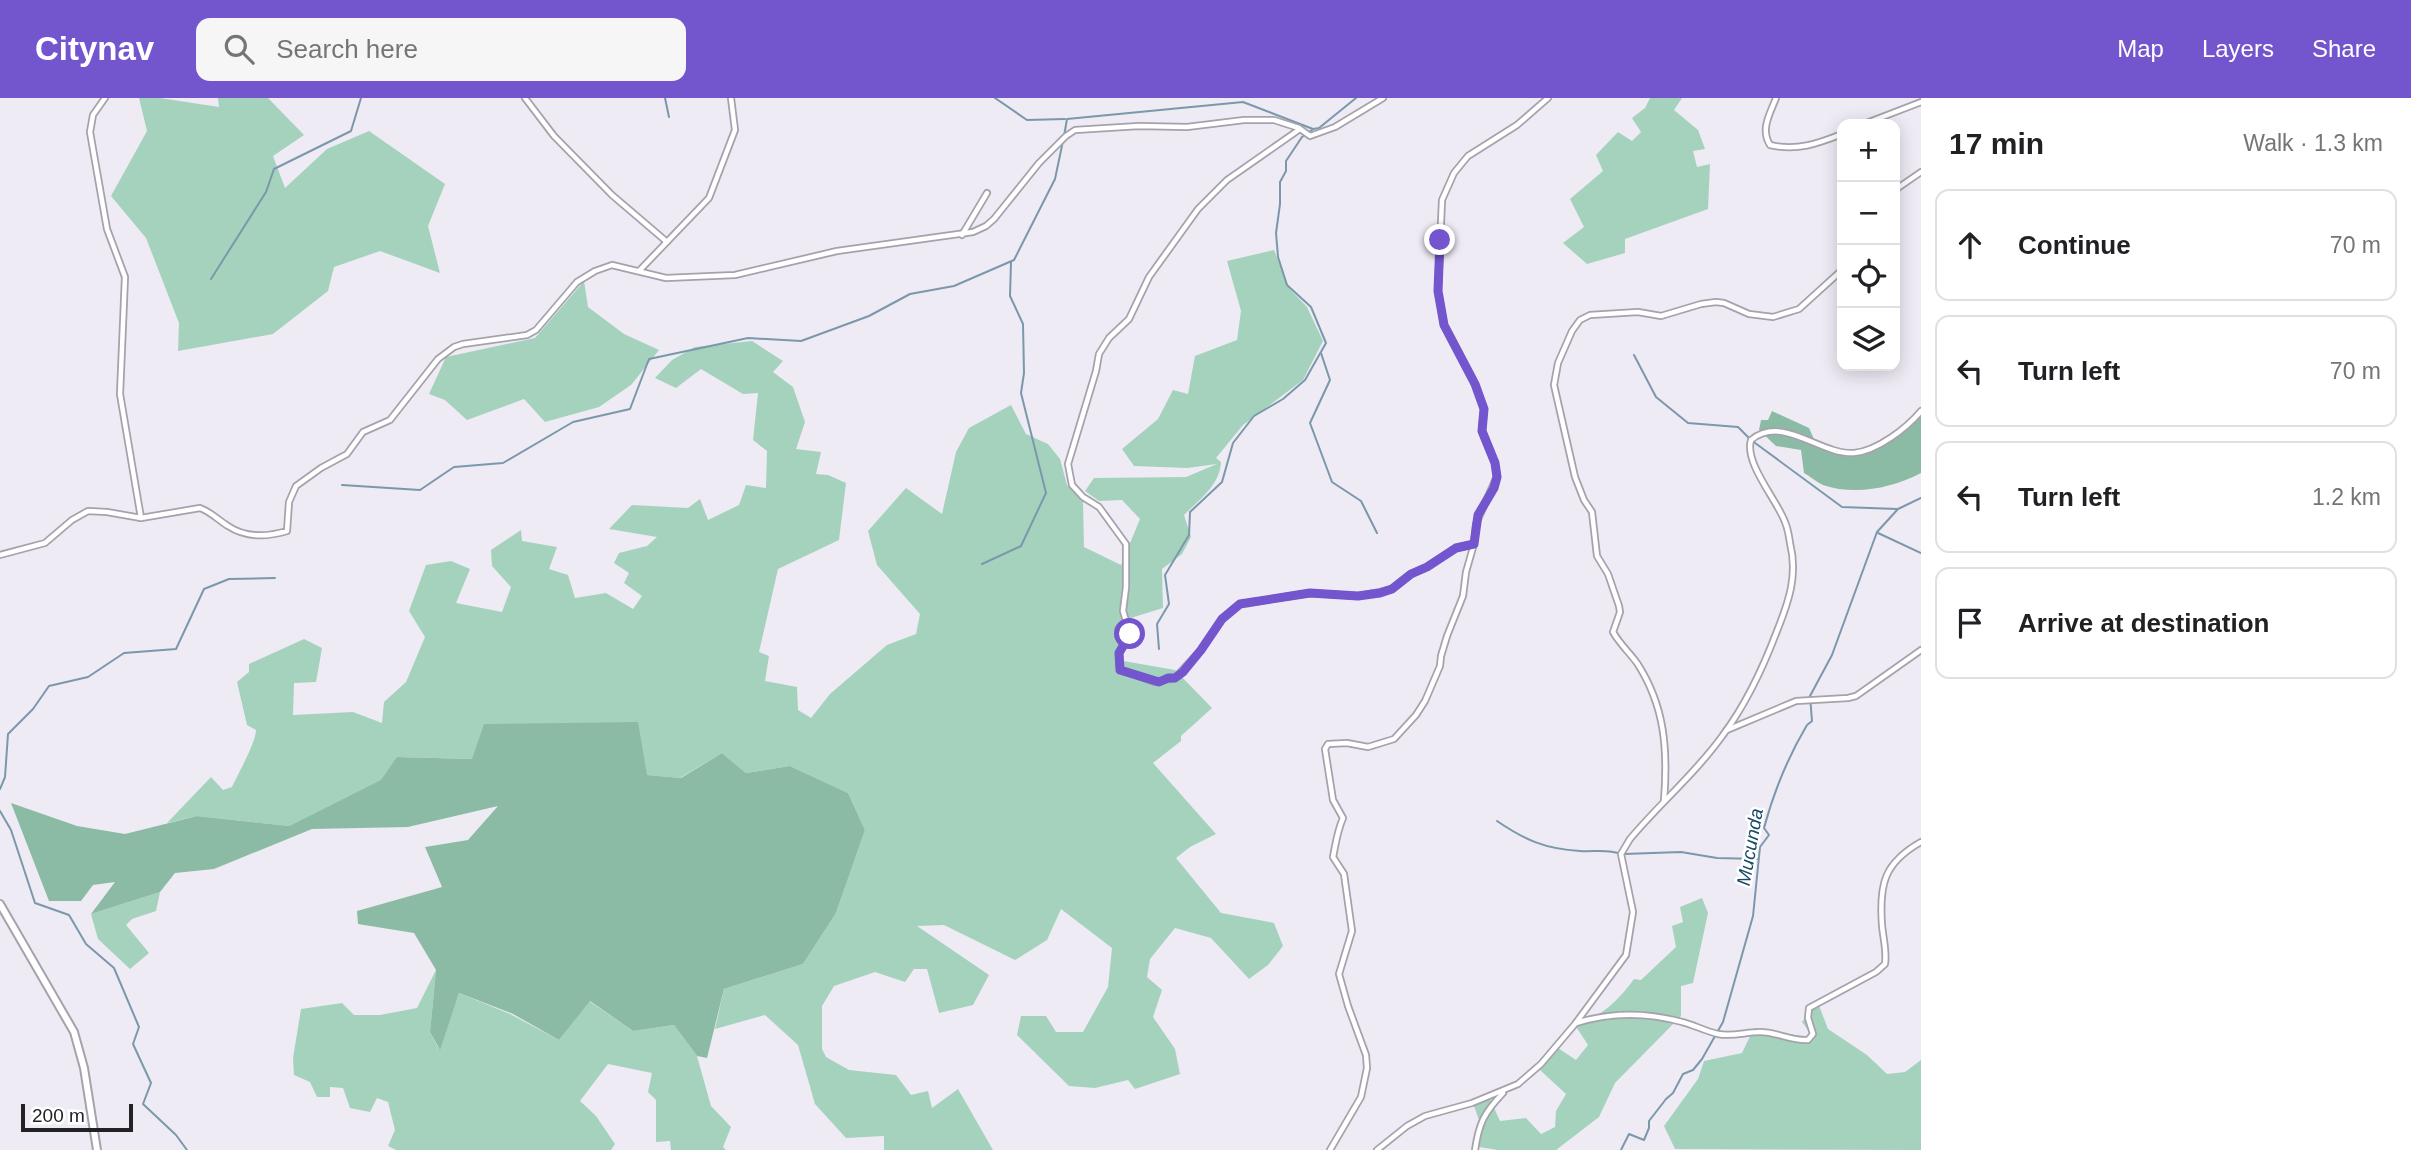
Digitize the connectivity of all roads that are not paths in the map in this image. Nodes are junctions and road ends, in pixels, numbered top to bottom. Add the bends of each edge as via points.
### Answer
1 (105, 98) edge
2 (525, 98) edge
3 (731, 98) edge
4 (1383, 98) edge
5 (1548, 98) edge
6 (1776, 98) edge
7 (1921, 102) edge
8 (1877, 119) edge
9 (1301, 129) junction
10 (1837, 136) edge
11 (1921, 172) edge
12 (1900, 187) edge
13 (987, 194) dead end
14 (962, 235) junction
15 (667, 242) junction
16 (639, 271) junction
17 (1837, 275) edge
18 (1921, 411) edge
19 (141, 518) junction
20 (1474, 544) junction
21 (0, 555) edge
22 (1921, 650) edge
23 (1727, 730) junction
24 (1664, 801) junction
25 (1921, 842) edge
26 (0, 904) edge
27 (1575, 1024) junction
28 (1505, 1091) junction
29 (97, 1150) edge
30 (1330, 1150) edge
31 (1377, 1150) edge
32 (1475, 1150) edge

1 - 19 street via 93,115 90,132 107,229 125,277 120,394
2 - 15 street via 611,195
3 - 15 street via 735,130 709,198
4 - 9 street via 1335,127 1310,136
5 - 20 street via 1517,125 1468,156 1442,200 1438,291 1444,325 1484,409 1482,431 1497,477 1478,515
6 - 10 street via 1765,124 1770,145 1797,148
7 - 8 street
9 - 14 street via 1274,120 1244,120 1187,127 1075,130 1039,163 994,219
9 - 20 street via 1227,180 1198,209 1149,277 1129,319 1099,354 1068,464 1072,485 1099,508 1126,544 1123,611 1130,634 1119,653 1120,670 1155,682 1175,678 1222,619 1240,604 1310,593 1380,593 1456,548
11 - 12 street
13 - 14 street
14 - 16 street via 837,251 735,275 673,279
15 - 16 street
16 - 19 street via 612,265 595,271 577,282 527,335 454,346 390,420 363,432 347,454 296,486 289,502 287,531 249,536 200,508
17 - 24 street via 1799,309 1773,317 1716,302 1661,316 1638,312 1590,315 1576,325 1558,363 1555,395 1576,477 1592,512 1597,556 1619,606 1613,632 1638,665 1657,702 1667,754
18 - 23 street via 1886,440 1854,453 1786,432 1762,432 1751,440 1761,479 1785,522 1794,571 1788,603 1760,671
19 - 21 street via 88,511 45,543
20 - 30 street via 1440,666 1416,715 1385,743 1368,747 1334,743 1325,749 1333,800 1343,818 1336,831 1333,857 1344,874 1352,931 1339,974 1367,1068 1361,1097
22 - 23 street via 1856,696 1796,701
23 - 24 street
24 - 27 street via 1621,854 1633,912 1626,955
25 - 27 street via 1894,861 1885,877 1885,964 1809,1008 1811,1038 1799,1041 1760,1032 1716,1033 1646,1015 1605,1016
26 - 29 main road via 74,1032
27 - 28 street via 1530,1075
28 - 31 street via 1425,1116
28 - 32 street via 1480,1122

